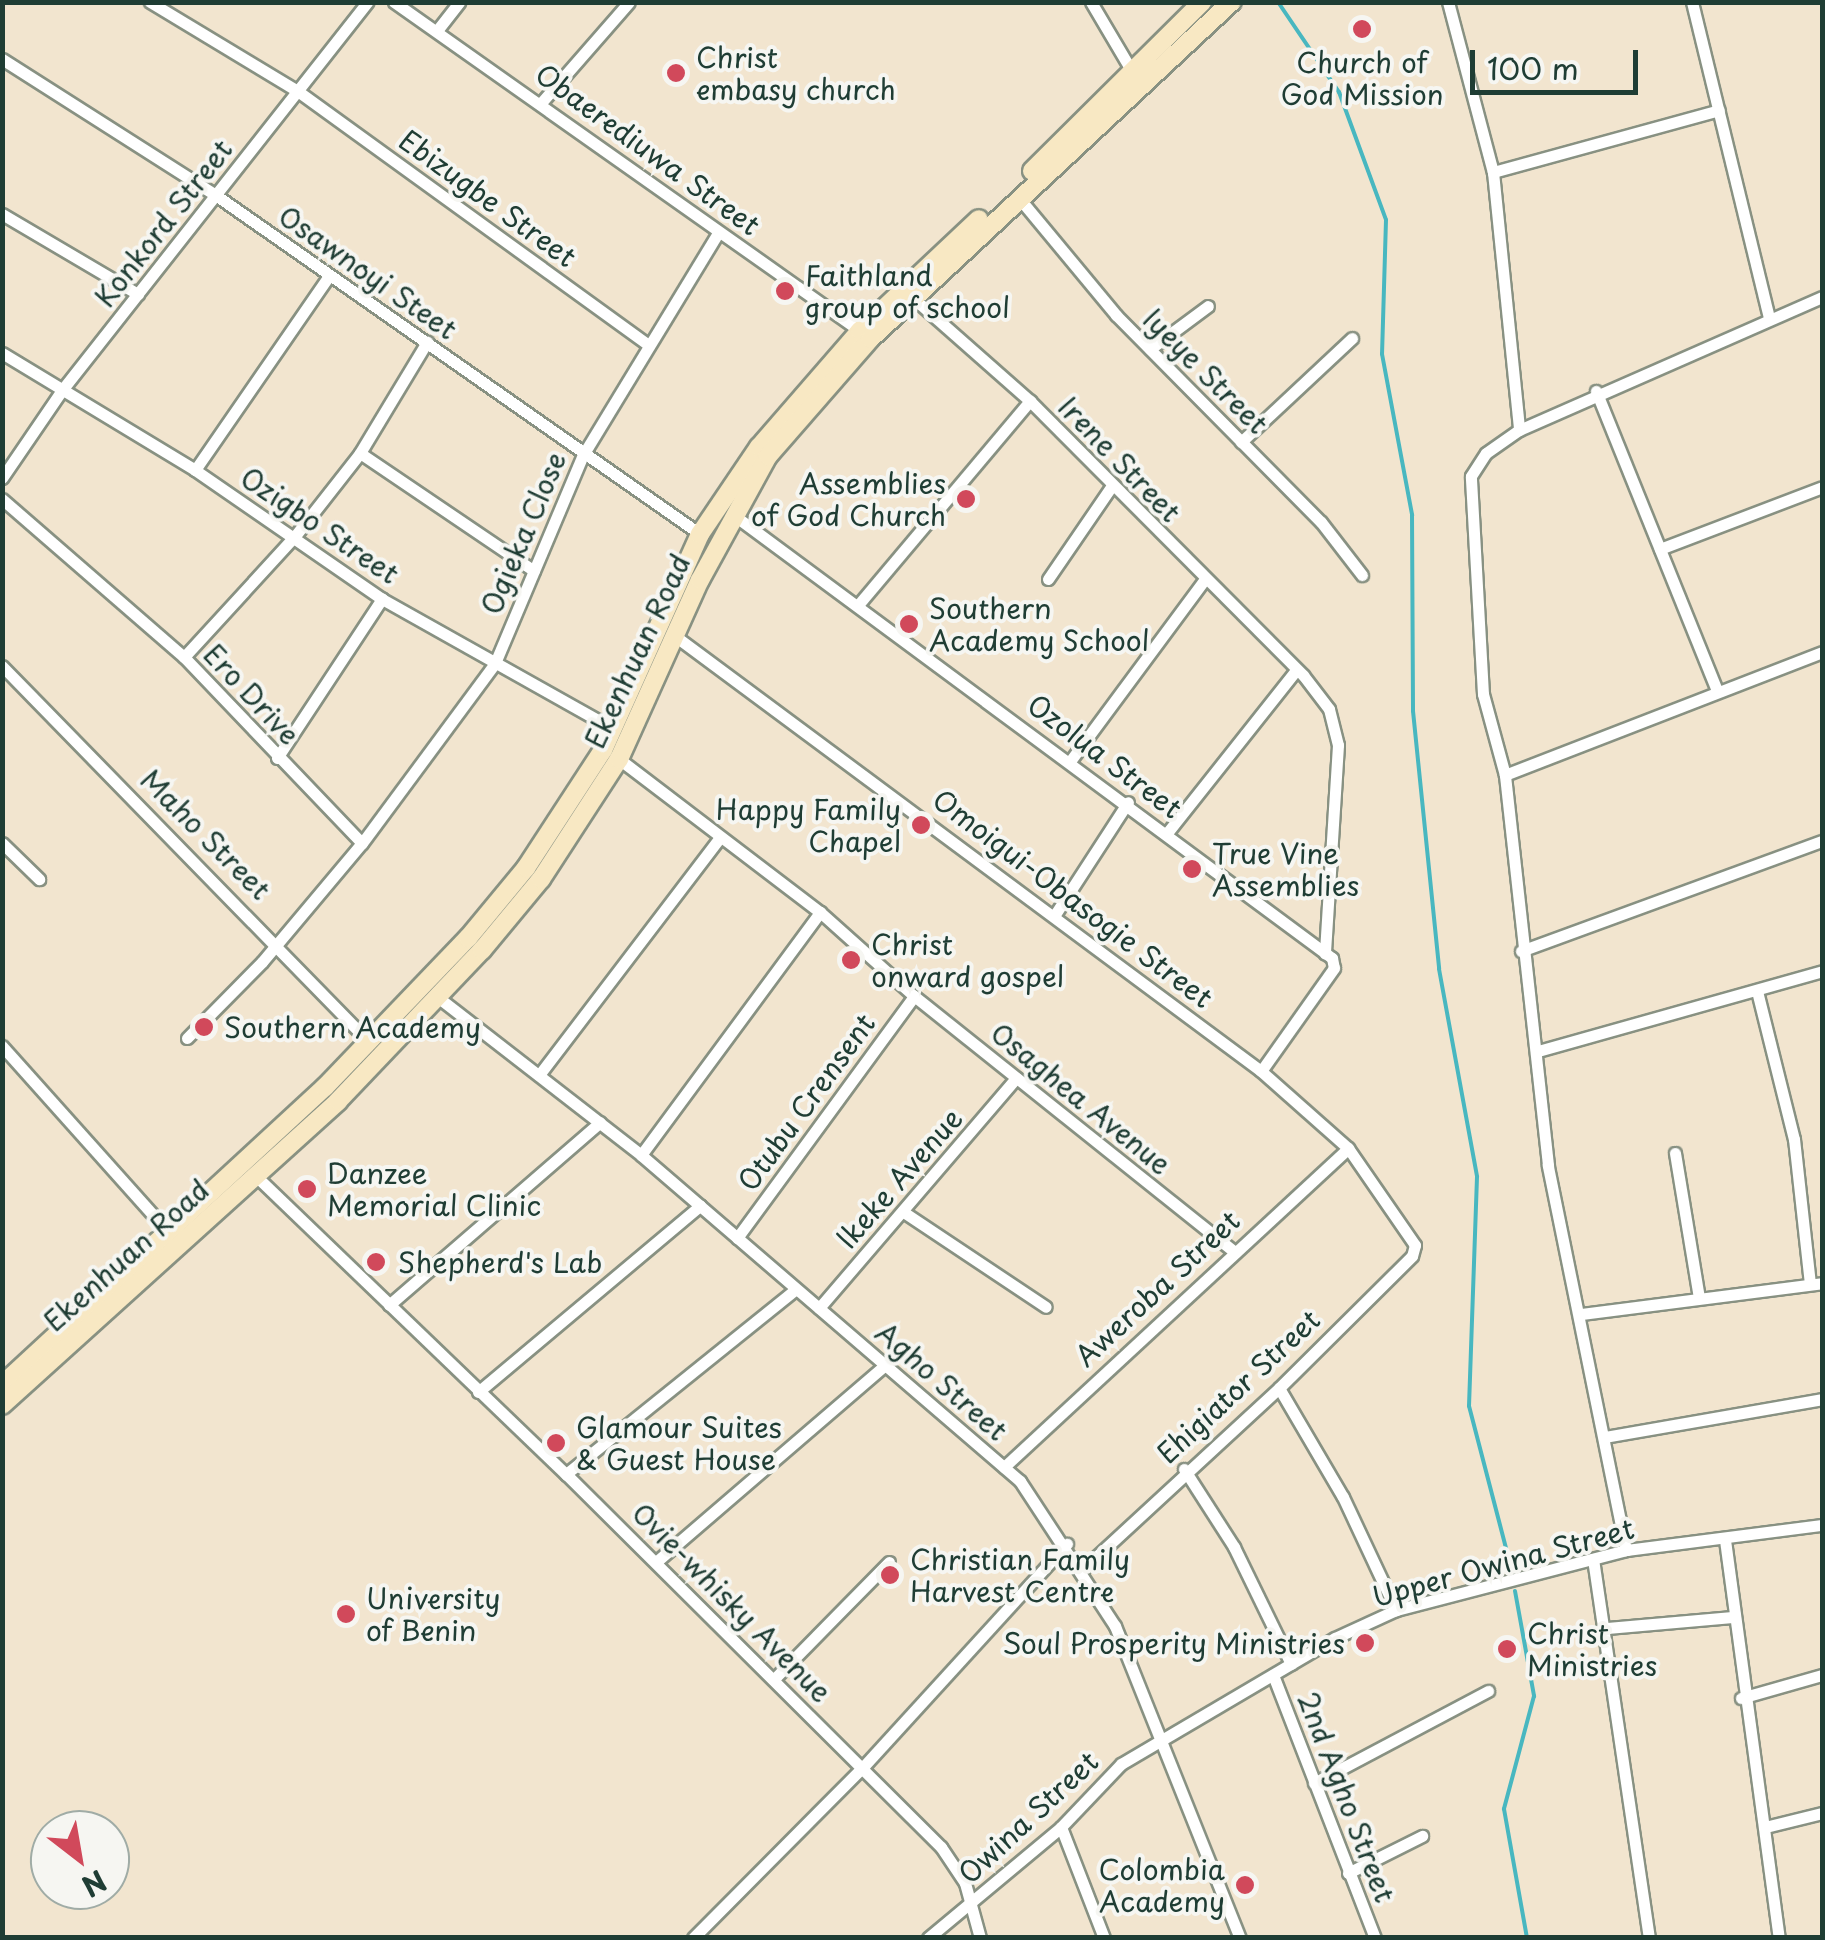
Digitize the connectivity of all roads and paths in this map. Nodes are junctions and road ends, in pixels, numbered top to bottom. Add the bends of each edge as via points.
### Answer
1 (150, 2) edge
2 (367, 2) edge
3 (394, 2) edge
4 (459, 2) edge
5 (629, 2) edge
6 (1091, 2) edge
7 (1202, 2) edge
8 (1232, 2) edge
9 (1448, 2) edge
10 (1692, 2) edge
11 (439, 28) junction
12 (2, 59) edge
13 (1133, 73) junction
14 (299, 92) junction
15 (540, 104) junction
16 (1719, 110) junction
17 (1493, 172) junction
18 (216, 196) junction
19 (1019, 198) junction
20 (2, 214) edge
21 (718, 233) junction
22 (328, 277) junction
23 (908, 293) junction
24 (138, 294) junction
25 (1822, 296) edge
26 (1208, 306) dead end
27 (1769, 319) junction
28 (865, 335) junction
29 (1352, 338) dead end
30 (427, 342) junction
31 (648, 344) junction
32 (1150, 349) junction
33 (2, 353) edge
34 (62, 390) junction
35 (1596, 391) junction
36 (1030, 402) junction
37 (1519, 430) junction
38 (1242, 442) junction
39 (360, 452) junction
40 (582, 455) junction
41 (196, 470) junction
42 (2, 478) edge
43 (1111, 487) junction
44 (1822, 487) edge
45 (2, 498) edge
46 (735, 516) junction
47 (700, 534) junction
48 (296, 536) junction
49 (1660, 549) junction
50 (534, 571) junction
51 (1362, 575) dead end
52 (1048, 579) dead end
53 (1204, 580) junction
54 (382, 599) junction
55 (858, 605) junction
56 (675, 636) junction
57 (1822, 652) edge
58 (184, 657) junction
59 (494, 663) junction
60 (2, 666) edge
61 (1296, 670) junction
62 (1717, 690) junction
63 (614, 729) junction
64 (277, 758) junction
65 (619, 759) junction
66 (1070, 760) junction
67 (1506, 775) junction
68 (1128, 802) junction
69 (1166, 832) junction
70 (720, 837) junction
71 (1822, 840) edge
72 (2, 843) edge
73 (362, 843) junction
74 (39, 879) dead end
75 (820, 912) junction
76 (1056, 913) junction
77 (279, 943) junction
78 (1521, 951) junction
79 (1325, 954) junction
80 (1822, 972) edge
81 (1757, 991) junction
82 (432, 992) junction
83 (914, 996) junction
84 (187, 1038) dead end
85 (369, 1042) junction
86 (2, 1046) edge
87 (1538, 1051) junction
88 (1260, 1071) junction
89 (539, 1074) junction
90 (1016, 1078) junction
91 (600, 1122) junction
92 (1348, 1148) junction
93 (1675, 1153) dead end
94 (641, 1155) junction
95 (257, 1176) junction
96 (700, 1206) junction
97 (905, 1213) junction
98 (166, 1228) junction
99 (1410, 1234) joint
100 (737, 1238) junction
101 (1232, 1250) junction
102 (1816, 1283) edge
103 (794, 1291) junction
104 (1698, 1298) junction
105 (390, 1305) junction
106 (1046, 1307) dead end
107 (819, 1308) junction
108 (1581, 1314) junction
109 (885, 1365) junction
110 (2, 1385) edge
111 (1278, 1388) junction
112 (478, 1392) junction
113 (1822, 1398) edge
114 (2, 1405) edge
115 (1604, 1436) junction
116 (1004, 1467) junction
117 (1184, 1470) junction
118 (566, 1474) junction
119 (1822, 1525) edge
120 (1725, 1540) junction
121 (1067, 1544) junction
122 (1626, 1550) junction
123 (1593, 1559) junction
124 (656, 1562) junction
125 (889, 1562) dead end
126 (1082, 1570) junction
127 (1396, 1610) junction
128 (1733, 1617) junction
129 (1607, 1628) junction
130 (1291, 1664) junction
131 (1273, 1675) junction
132 (1822, 1675) edge
133 (774, 1679) junction
134 (1488, 1692) dead end
135 (1741, 1698) junction
136 (1163, 1736) junction
137 (864, 1766) junction
138 (1314, 1783) junction
139 (1822, 1813) edge
140 (1060, 1826) junction
141 (1765, 1827) junction
142 (1422, 1836) dead end
143 (1348, 1873) junction
144 (969, 1907) junction
145 (692, 1938) edge
146 (928, 1938) edge
147 (980, 1938) edge
148 (1104, 1938) edge
149 (1240, 1938) edge
150 (1374, 1938) edge
151 (1649, 1938) edge
152 (1779, 1938) edge

1 - 14 street, Ebizugbe Street
2 - 14 street, Konkord Street
3 - 11 street, Obaerediuwa Street
4 - 11 street
5 - 15 street
6 - 13 street
7 - 13 main road, Ekenhuan Road
8 - 19 main road, Ekenhuan Road
9 - 17 street
10 - 16 street
11 - 15 street, Obaerediuwa Street
12 - 18 street, Osawnoyi Steet
13 - 23 main road, Ekenhuan Road
14 - 18 street, Konkord Street
14 - 31 street, Ebizugbe Street
15 - 21 street, Obaerediuwa Street
16 - 17 street
16 - 27 street
17 - 37 street
18 - 22 street, Osawnoyi Steet
18 - 24 street, Konkord Street
19 - 23 main road, Ekenhuan Road
19 - 32 street, Iyeye Street
20 - 24 street
21 - 28 street, Obaerediuwa Street
21 - 31 street, Ogieka Close
22 - 30 street, Osawnoyi Steet
22 - 41 street
23 - 28 main road, Ekenhuan Road
23 - 36 street, Irene Street
24 - 34 street, Konkord Street
25 - 27 street
26 - 32 street
27 - 35 street
28 - 46 main road, Ekenhuan Road via 768,456
28 - 47 main road, Ekenhuan Road via 759,447
29 - 38 street
30 - 39 street
30 - 40 street, Osawnoyi Steet
31 - 40 street, Ogieka Close
32 - 38 street, Iyeye Street
33 - 34 street, Ozigbo Street
34 - 41 street, Ozigbo Street
34 - 42 street, Konkord Street
35 - 37 street
35 - 49 street
36 - 43 street, Irene Street
36 - 55 street
37 - 67 street via 1486,452 1471,476 1483,694
38 - 51 street, Iyeye Street
39 - 48 street
39 - 50 street
40 - 47 street, Osawnoyi Steet
40 - 50 street, Ogieka Close
41 - 48 street, Ozigbo Street
43 - 52 street
43 - 53 street, Irene Street
44 - 49 street
45 - 58 street, Ero Drive
46 - 55 street, Ozolua Street
46 - 56 main road, Ekenhuan Road
47 - 63 main road, Ekenhuan Road
48 - 54 street, Ozigbo Street
48 - 58 street
49 - 62 street
50 - 59 street, Ogieka Close
53 - 61 street, Irene Street
53 - 66 street
54 - 59 street, Ozigbo Street
54 - 64 street
55 - 66 street, Ozolua Street
56 - 65 main road, Ekenhuan Road
56 - 76 street, Omoigui-Obasogie Street
57 - 62 street
58 - 64 street, Ero Drive
59 - 63 street, Ozigbo Street
59 - 73 street, Ogieka Close
60 - 77 street, Maho Street
61 - 69 street
61 - 79 street, Irene Street via 1338,732
62 - 67 street
63 - 82 main road, Ekenhuan Road via 526,868
64 - 73 street, Ero Drive
65 - 70 street, Osaghea Avenue
65 - 82 main road, Ekenhuan Road via 541,879
66 - 68 street, Ozolua Street
67 - 78 street
68 - 69 street, Ozolua Street
68 - 76 street
69 - 79 street, Ozolua Street
70 - 75 street, Osaghea Avenue
70 - 89 street
71 - 78 street
72 - 74 street
73 - 77 street
75 - 83 street, Osaghea Avenue
75 - 94 street
76 - 88 street, Omoigui-Obasogie Street
77 - 84 street
77 - 85 street, Maho Street
78 - 87 street
79 - 88 street via 1334,968
80 - 81 street
81 - 87 street
81 - 102 street via 1794,1139
82 - 85 main road, Ekenhuan Road
82 - 89 street, Agho Street
82 - 95 main road, Ekenhuan Road
83 - 90 street, Osaghea Avenue
83 - 100 street, Otubu Crensent
85 - 98 main road, Ekenhuan Road
86 - 98 street
87 - 108 street via 1548,1165
88 - 92 street, Omoigui-Obasogie Street
89 - 91 street, Agho Street
90 - 97 street, Ikeke Avenue
90 - 101 street, Osaghea Avenue
91 - 94 street, Agho Street
91 - 105 street
92 - 99 street, Omoigui-Obasogie Street
92 - 101 street, Aweroba Street
93 - 104 street
94 - 96 street, Agho Street
95 - 105 street, Ovie-whisky Avenue
95 - 114 main road, Ekenhuan Road
96 - 100 street, Agho Street
96 - 112 street
97 - 106 street
97 - 107 street, Ikeke Avenue
98 - 110 main road, Ekenhuan Road
99 - 111 street, Ehigiator Street via 1412,1256
100 - 103 street, Agho Street
101 - 116 street, Aweroba Street
102 - 104 street
103 - 107 street, Agho Street
103 - 118 street
104 - 108 street
105 - 112 street, Ovie-whisky Avenue
107 - 109 street, Agho Street
108 - 115 street
109 - 116 street, Agho Street
109 - 124 street
111 - 117 street, Ehigiator Street
111 - 127 street via 1343,1498
112 - 118 street, Ovie-whisky Avenue
113 - 115 street
115 - 122 street
116 - 121 street, Agho Street
117 - 126 street, Ehigiator Street
117 - 130 street via 1234,1547
118 - 124 street, Ovie-whisky Avenue
119 - 120 street, Upper Owina Street
120 - 122 street, Upper Owina Street
120 - 128 street
121 - 126 street, Agho Street
121 - 137 street
122 - 123 street, Upper Owina Street
123 - 127 street, Upper Owina Street
123 - 129 street
124 - 133 street, Ovie-whisky Avenue
125 - 133 street
126 - 136 street, Agho Street
127 - 130 street, Upper Owina Street
128 - 129 street
128 - 135 street
129 - 151 street
130 - 131 street, Upper Owina Street
131 - 136 street, Upper Owina Street
131 - 138 street, 2nd Agho Street
132 - 135 street
133 - 137 street, Ovie-whisky Avenue
134 - 138 street
135 - 141 street
136 - 140 street, Owina Street via 1121,1764
136 - 149 street, Agho Street
137 - 144 street, Ovie-whisky Avenue via 942,1847 965,1883
137 - 145 street
138 - 143 street, 2nd Agho Street
139 - 141 street
140 - 144 street, Owina Street
140 - 148 street
141 - 152 street
142 - 143 street
143 - 150 street, 2nd Agho Street
144 - 146 street, Owina Street
144 - 147 street, Ovie-whisky Avenue

